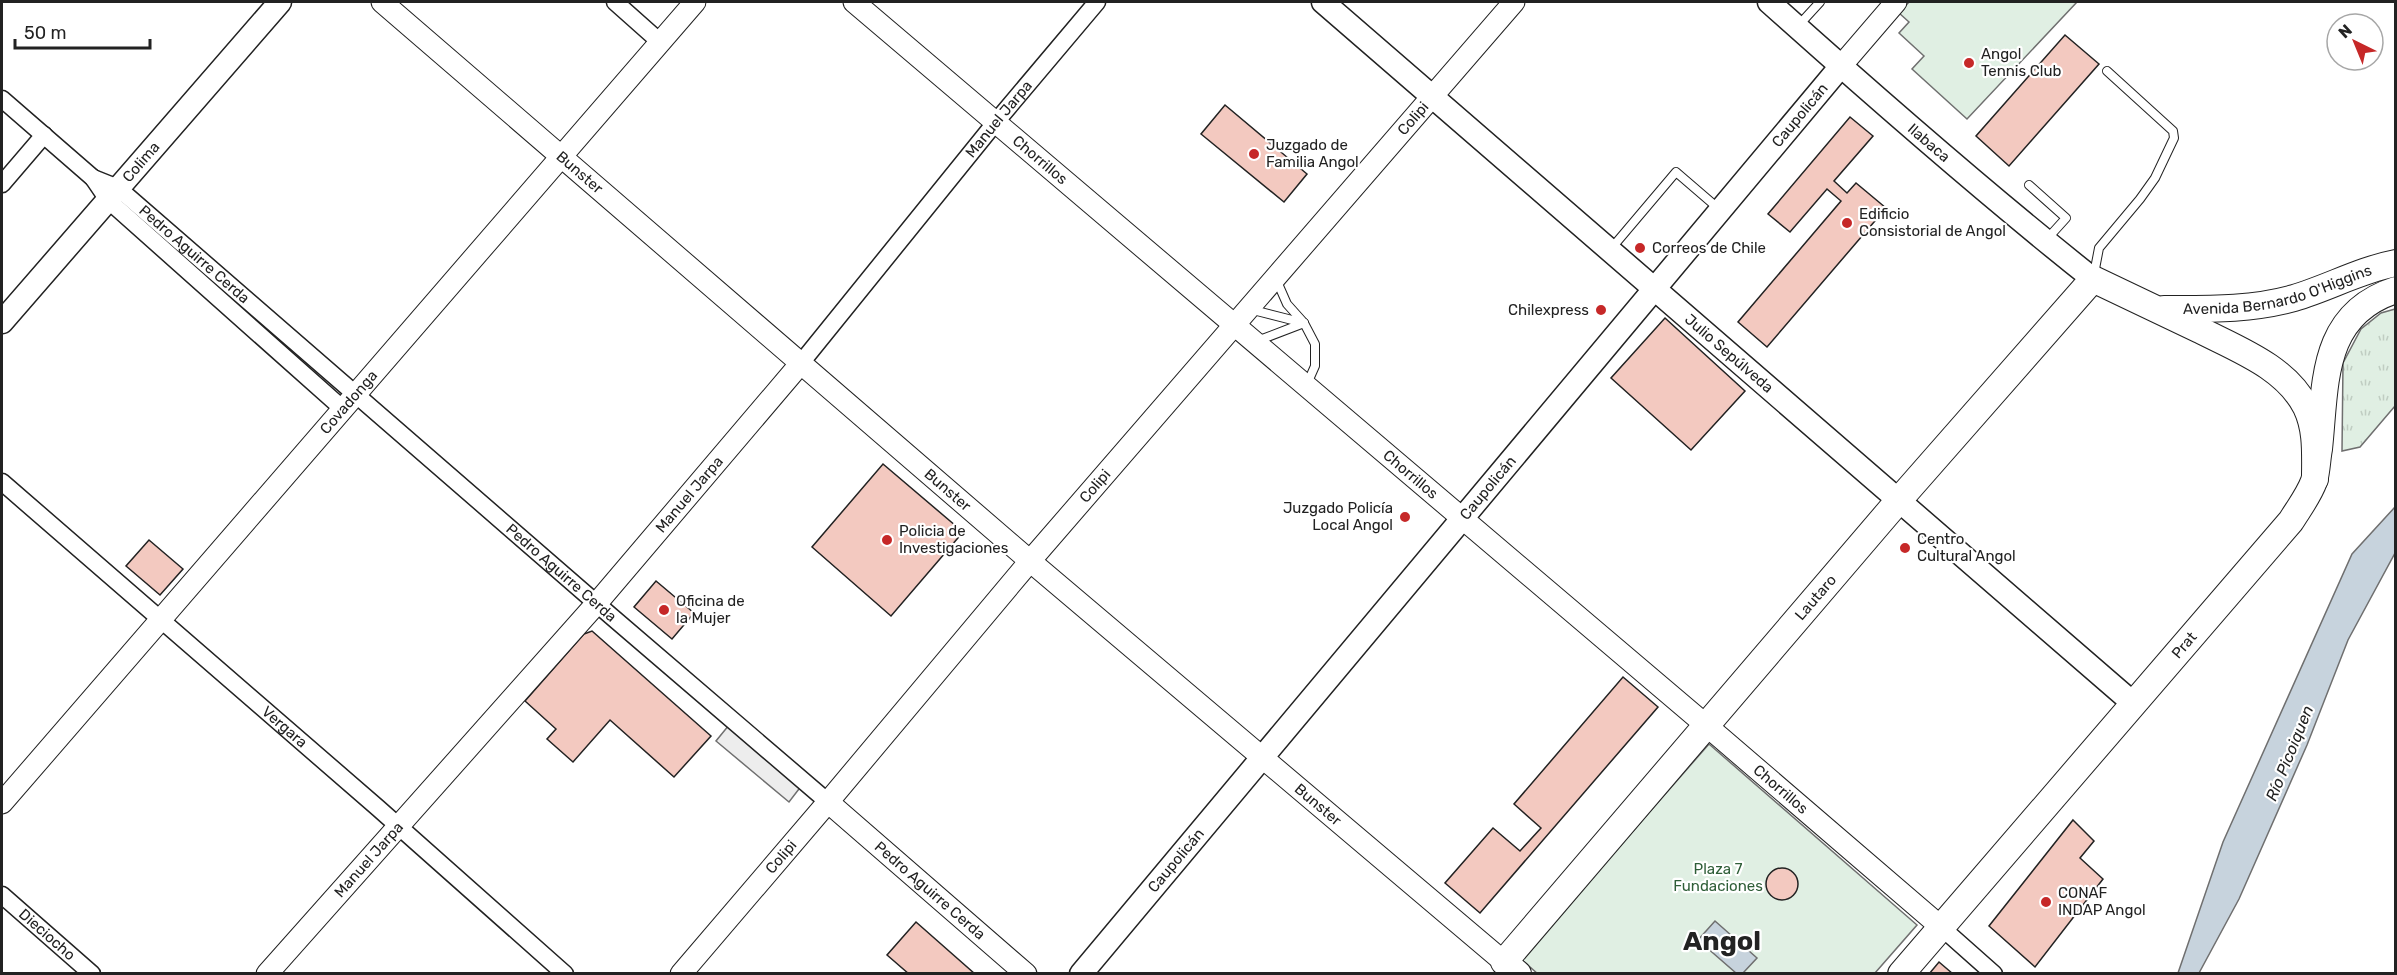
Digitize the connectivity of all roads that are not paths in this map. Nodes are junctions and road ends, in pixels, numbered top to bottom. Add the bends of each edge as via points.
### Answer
1 (280, 2) edge
2 (382, 2) edge
3 (615, 2) edge
4 (695, 2) edge
5 (854, 2) edge
6 (1097, 2) edge
7 (1323, 2) edge
8 (1514, 2) edge
9 (1769, 2) edge
10 (1820, 2) edge
11 (1896, 2) edge
12 (1797, 27) junction
13 (660, 42) junction
14 (1841, 66) junction
15 (2107, 71) dead end
16 (1432, 97) junction
17 (2, 99) edge
18 (995, 123) junction
19 (44, 135) junction
20 (561, 156) junction
21 (2, 184) edge
22 (2030, 185) dead end
23 (113, 194) junction
24 (1720, 210) junction
25 (2045, 241) junction
26 (1610, 250) junction
27 (2396, 263) edge
28 (1276, 279) junction
29 (2093, 279) junction
30 (1654, 289) junction
31 (2396, 290) edge
32 (1249, 309) junction
33 (2158, 309) junction
34 (2, 322) edge
35 (1304, 323) junction
36 (1234, 325) junction
37 (1255, 342) junction
38 (801, 363) junction
39 (1306, 386) junction
40 (350, 403) junction
41 (2315, 479) junction
42 (2, 482) edge
43 (1899, 500) junction
44 (1462, 519) junction
45 (1030, 561) junction
46 (597, 603) junction
47 (160, 620) junction
48 (2134, 704) junction
49 (1706, 725) junction
50 (1262, 757) junction
51 (828, 802) junction
52 (2, 803) edge
53 (399, 826) junction
54 (2, 895) edge
55 (1941, 927) junction
56 (1505, 970) edge
57 (92, 974) edge
58 (267, 974) edge
59 (565, 974) edge
60 (681, 974) edge
61 (1026, 974) edge
62 (1081, 974) edge
63 (1901, 974) edge
64 (1994, 974) edge

1 - 23 main road, Colima
2 - 20 street, Bunster
3 - 13 street
4 - 13 street, Covadonga
5 - 18 street, Chorrillos
6 - 18 street, Manuel Jarpa
7 - 16 main road, Julio Sepúlveda
8 - 16 street, Colipi
9 - 12 main road, Ilabaca
10 - 12 lane
11 - 14 street, Caupolicán
12 - 14 main road, Ilabaca
13 - 20 street, Covadonga
14 - 24 main road, Caupolicán
14 - 25 main road, Ilabaca
15 - 29 lane via 2173,131 2174,138 2150,185 2099,248
16 - 26 main road, Julio Sepúlveda
16 - 28 street, Colipi
17 - 19 street, Pedro Aguirre Cerda
18 - 36 street, Chorrillos
18 - 38 street, Manuel Jarpa
19 - 21 street
19 - 23 street, Pedro Aguirre Cerda
20 - 38 street, Bunster
20 - 40 street, Covadonga
22 - 25 lane via 2066,218
23 - 34 main road, Colima
23 - 40 street, Pedro Aguirre Cerda
24 - 26 lane via 1676,172
24 - 30 main road, Caupolicán
25 - 29 main road, Ilabaca
26 - 30 main road, Julio Sepúlveda
27 - 33 main road, Avenida Bernardo O'Higgins via 2318,291 2262,305
28 - 32 street, Colipi
28 - 35 lane via 1287,304
29 - 33 main road
29 - 43 main road, Lautaro
30 - 43 main road, Julio Sepúlveda
30 - 44 main road, Caupolicán
31 - 41 main road, Prat via 2378,297 2355,314 2332,347
32 - 35 lane
32 - 36 street, Colipi
33 - 41 main road via 2241,350 2282,376 2305,406 2316,439
35 - 37 lane
35 - 39 lane via 1316,355
36 - 37 street, Chorrillos
36 - 45 street, Colipi
37 - 39 street, Chorrillos
38 - 45 street, Bunster
38 - 46 street, Manuel Jarpa
39 - 44 street, Chorrillos
40 - 46 street, Pedro Aguirre Cerda
40 - 47 street, Covadonga
41 - 48 main road, Prat via 2291,521
42 - 47 street, Vergara
43 - 48 main road, Julio Sepúlveda
43 - 49 main road, Lautaro
44 - 49 street, Chorrillos
44 - 50 main road, Caupolicán
45 - 50 street, Bunster
45 - 51 street, Colipi
46 - 51 street, Pedro Aguirre Cerda
46 - 53 street, Manuel Jarpa
47 - 52 street, Covadonga
47 - 53 street, Vergara
48 - 55 main road, Prat
49 - 55 street, Chorrillos
49 - 56 main road, Lautaro
50 - 56 street, Bunster
50 - 62 main road, Caupolicán
51 - 60 street, Colipi
51 - 61 street, Pedro Aguirre Cerda
53 - 58 street, Manuel Jarpa
53 - 59 street, Vergara
54 - 57 street, Dieciocho
55 - 63 main road, Prat
55 - 64 street, Chorrillos

